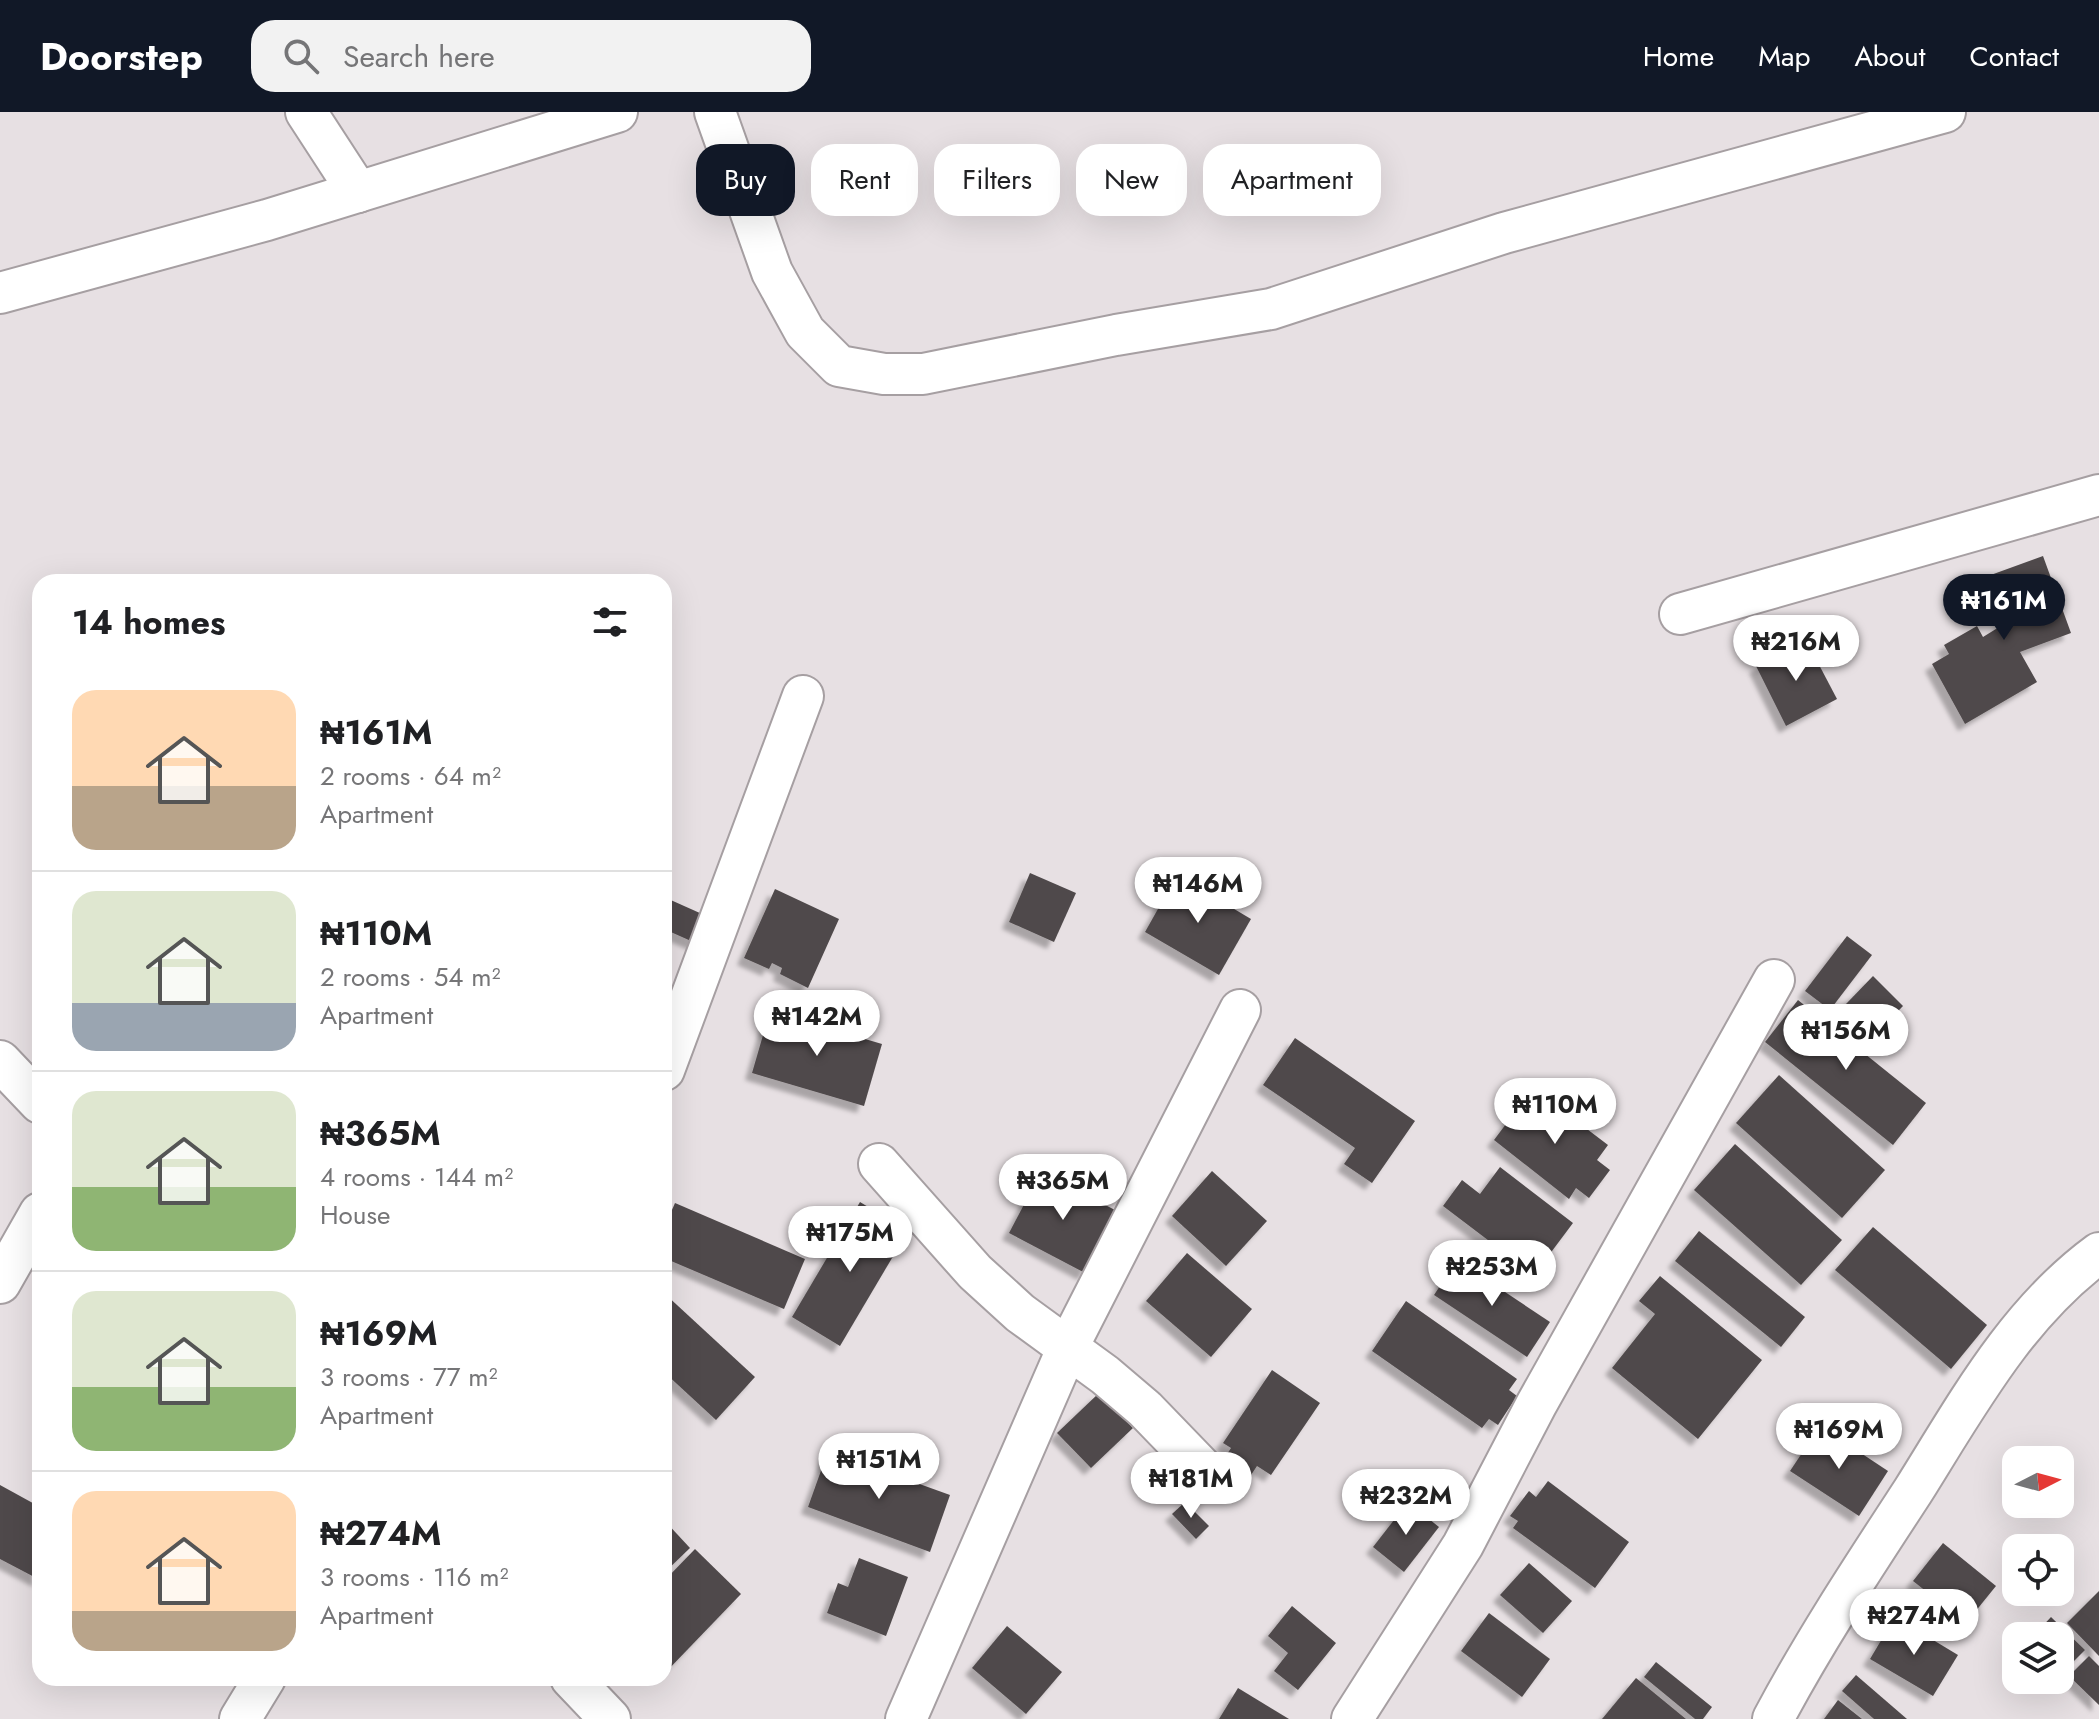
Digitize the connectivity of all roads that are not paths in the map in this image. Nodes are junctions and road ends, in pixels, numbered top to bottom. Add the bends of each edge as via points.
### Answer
1 (306, 112) edge
2 (617, 112) edge
3 (715, 112) edge
4 (1945, 112) edge
5 (358, 192) junction
6 (0, 293) edge
7 (2099, 495) edge
8 (1680, 614) dead end
9 (803, 696) dead end
10 (1774, 980) dead end
11 (1240, 1010) dead end
12 (672, 1048) edge
13 (0, 1061) edge
14 (32, 1095) edge
15 (879, 1164) dead end
16 (32, 1227) edge
17 (2099, 1253) edge
18 (0, 1283) edge
19 (1068, 1347) junction
20 (1203, 1469) dead end
21 (260, 1686) edge
22 (579, 1686) edge
23 (240, 1719) edge
24 (610, 1719) edge
25 (906, 1719) edge
26 (1352, 1719) edge
27 (1773, 1719) edge

1 - 5 street
2 - 5 street
3 - 4 street via 772,272 805,332 839,366 923,374 1271,309 1504,233
5 - 6 street
7 - 8 street
9 - 12 street
10 - 26 street via 1463,1545
11 - 19 street
13 - 14 street
15 - 19 street via 975,1272
16 - 18 street
17 - 27 street via 2066,1277 2006,1345 1804,1660
19 - 20 street via 1145,1409
19 - 25 street
21 - 23 street
22 - 24 street

